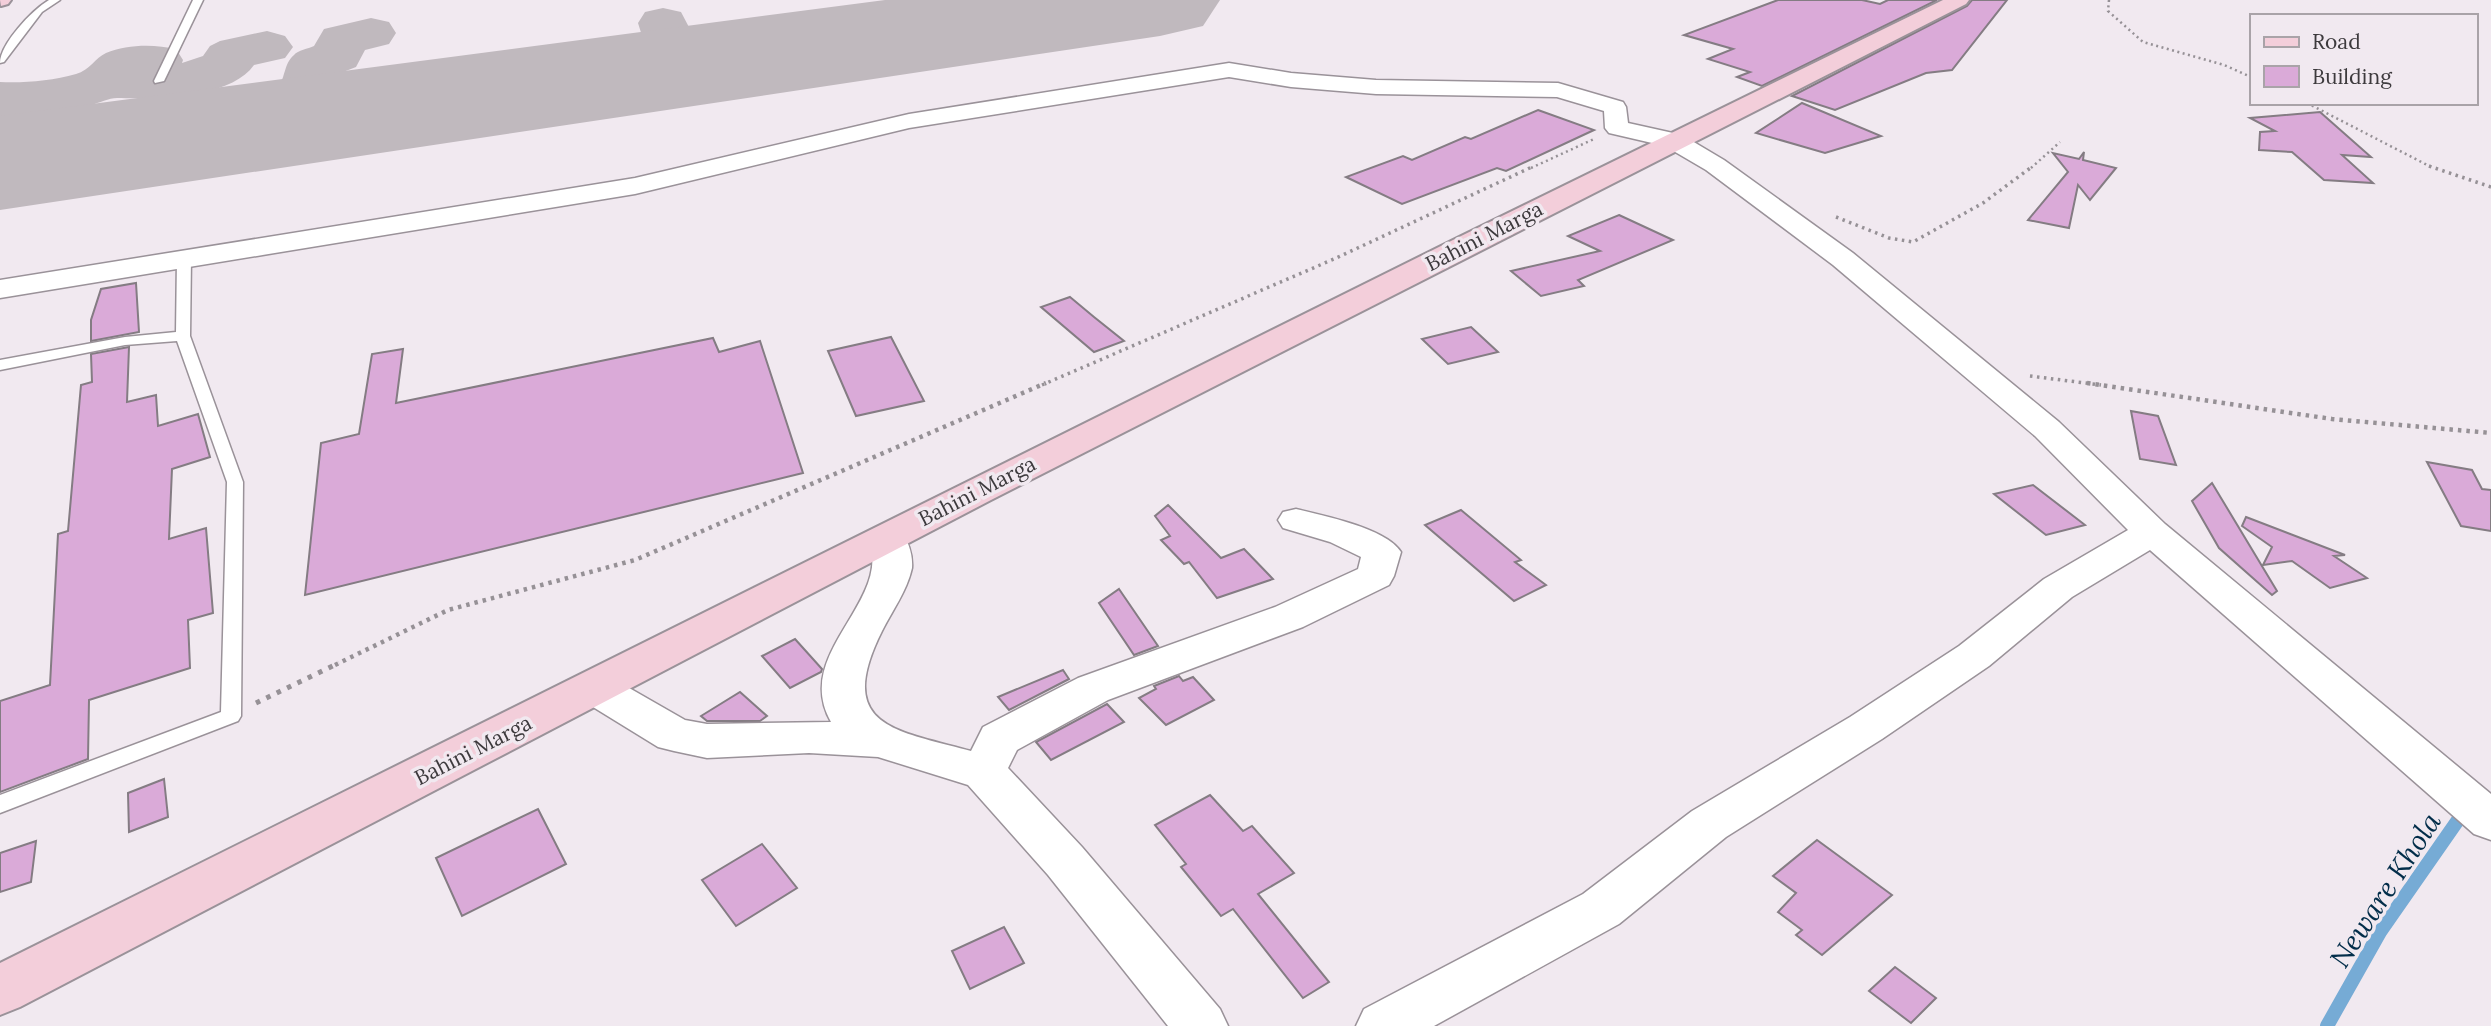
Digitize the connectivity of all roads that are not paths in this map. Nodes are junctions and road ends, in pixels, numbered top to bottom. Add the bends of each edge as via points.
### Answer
1 (55, 0) edge
2 (198, 0) edge
3 (1959, 0) edge
4 (0, 60) edge
5 (159, 81) dead end
6 (1674, 140) junction
7 (184, 258) junction
8 (0, 289) edge
9 (183, 336) junction
10 (0, 365) edge
11 (1296, 520) dead end
12 (2152, 532) junction
13 (887, 537) junction
14 (595, 688) junction
15 (884, 741) junction
16 (984, 772) junction
17 (0, 804) edge
18 (2491, 821) edge
19 (0, 990) edge
20 (1201, 1026) edge
21 (1383, 1026) edge

1 - 4 lane via 39,10
2 - 5 lane
3 - 6 street, Bahini Marga
6 - 7 street via 1617,128 1615,107 1558,90 1376,88 1229,70 909,121 635,186
6 - 12 street via 1843,259 2047,429
6 - 13 street, Bahini Marga
7 - 8 street
7 - 9 lane
9 - 10 lane via 125,341
9 - 17 lane via 235,482 231,716
11 - 16 street via 1382,552 1375,576 1289,617 1093,689 999,739
12 - 18 street
12 - 21 street via 2058,588 1974,656 1866,728 1709,824 1601,909
13 - 14 street, Bahini Marga
13 - 15 street via 894,553 892,571 843,675 843,702 855,722
14 - 15 street via 674,735 707,741 809,737
14 - 19 street, Bahini Marga
15 - 16 street
16 - 20 street via 1065,861

